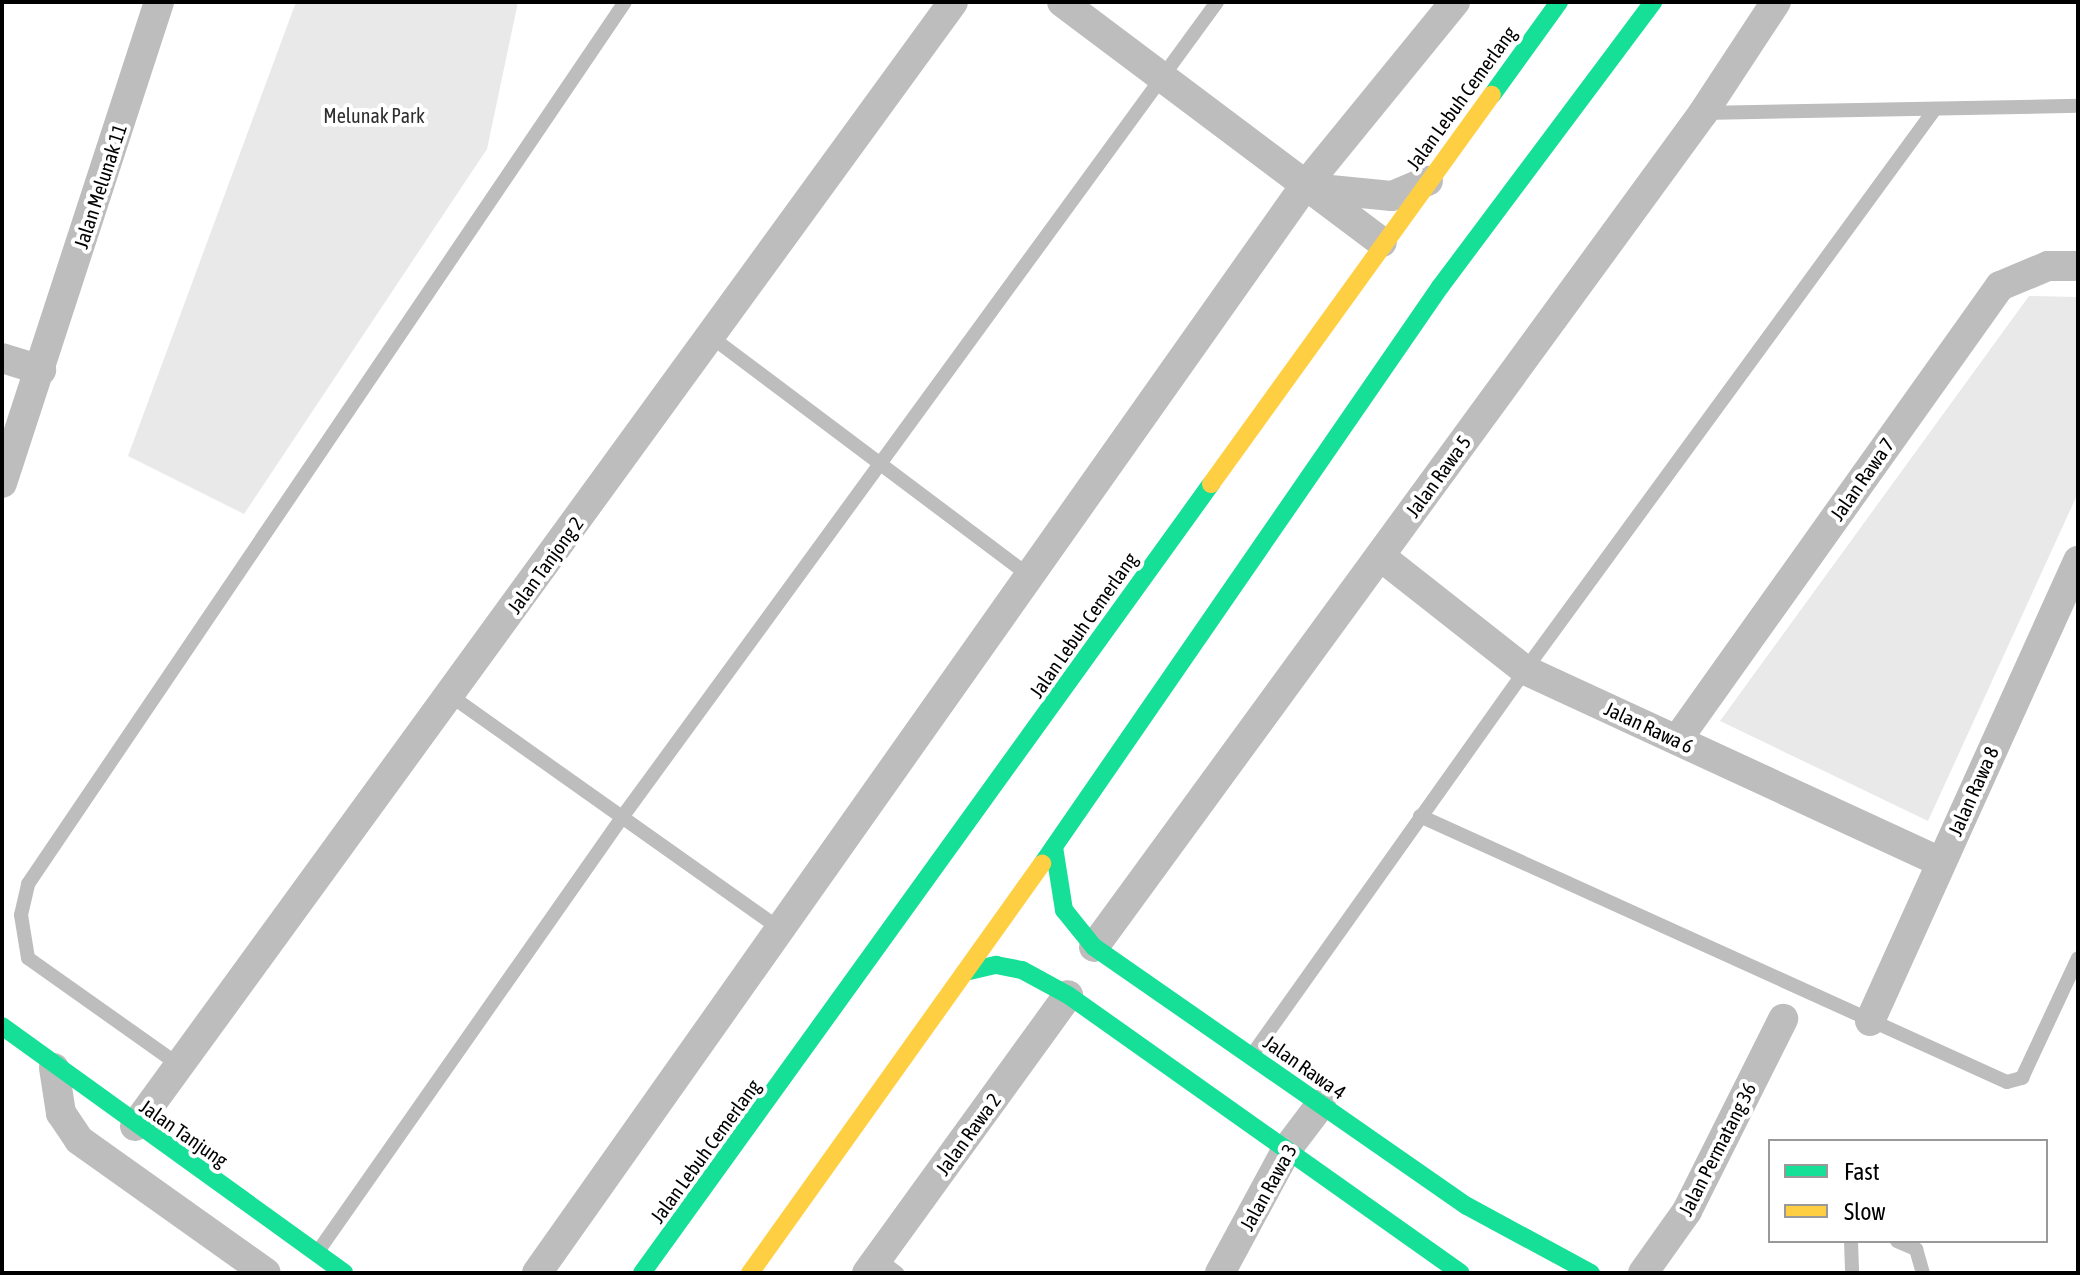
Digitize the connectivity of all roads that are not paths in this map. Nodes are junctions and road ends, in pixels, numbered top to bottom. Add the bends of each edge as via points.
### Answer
1 (159, 2) edge
2 (625, 2) edge
3 (953, 2) edge
4 (1062, 2) edge
5 (1217, 2) edge
6 (1455, 2) edge
7 (1559, 2) edge
8 (1653, 2) edge
9 (1776, 2) edge
10 (1161, 81) junction
11 (2078, 106) edge
12 (1935, 109) junction
13 (1703, 113) junction
14 (1428, 181) junction
15 (1304, 187) junction
16 (1382, 242) junction
17 (2078, 266) edge
18 (710, 336) junction
19 (2, 358) edge
20 (41, 370) junction
21 (882, 462) junction
22 (2, 483) edge
23 (1380, 556) junction
24 (2078, 561) edge
25 (1028, 575) junction
26 (1525, 670) junction
27 (451, 696) junction
28 (1677, 740) junction
29 (623, 816) junction
30 (1420, 816) junction
31 (1054, 847) junction
32 (1941, 862) junction
33 (777, 927) junction
34 (1094, 947) junction
35 (2078, 958) edge
36 (965, 972) junction
37 (1068, 995) junction
38 (1783, 1019) dead end
39 (1870, 1021) junction
40 (2, 1026) edge
41 (1251, 1056) junction
42 (179, 1065) junction
43 (54, 1068) junction
44 (1321, 1104) junction
45 (135, 1126) junction
46 (1287, 1149) junction
47 (1851, 1243) edge
48 (1902, 1243) edge
49 (317, 1254) junction
50 (1435, 1266) edge
51 (881, 1268) edge
52 (266, 1273) edge
53 (344, 1273) edge
54 (537, 1273) edge
55 (642, 1273) edge
56 (750, 1273) edge
57 (1220, 1273) edge
58 (1460, 1273) edge
59 (1591, 1273) edge
60 (1643, 1273) edge
61 (1852, 1273) edge
62 (1923, 1273) edge

1 - 20 street, Jalan Melunak 11
2 - 42 lane via 28,884 21,915 28,958
3 - 18 street, Jalan Tanjong 2
4 - 10 street
5 - 10 lane
6 - 15 street
7 - 14 main road, Jalan Lebuh Cemerlang
8 - 31 main road via 1440,287
9 - 13 street, Jalan Rawa 5
10 - 15 street
10 - 21 lane
11 - 12 lane
12 - 13 lane
12 - 26 lane
13 - 23 street, Jalan Rawa 5
14 - 15 street via 1392,196
14 - 16 main road, Jalan Lebuh Cemerlang
15 - 16 street
15 - 25 street
16 - 55 main road, Jalan Lebuh Cemerlang via 927,884
17 - 28 street, Jalan Rawa 7 via 2048,266 2000,286
18 - 21 lane
18 - 27 street, Jalan Tanjong 2
19 - 20 street
20 - 22 street, Jalan Melunak 11
21 - 25 lane
21 - 29 lane
23 - 26 street, Jalan Rawa 6
23 - 34 street, Jalan Rawa 5
24 - 32 street, Jalan Rawa 8
25 - 33 street
26 - 28 street, Jalan Rawa 6
26 - 30 lane
27 - 29 lane
27 - 42 street, Jalan Tanjong 2
28 - 32 street, Jalan Rawa 6
29 - 33 lane
29 - 49 lane
30 - 39 lane
30 - 41 lane
31 - 34 main road, Jalan Rawa 4 via 1064,910
31 - 36 main road
32 - 39 street, Jalan Rawa 8
33 - 54 street
34 - 41 main road, Jalan Rawa 4
35 - 39 lane via 2022,1078 2007,1082
36 - 37 main road via 996,965 1022,970
36 - 56 main road
37 - 46 main road
37 - 51 street, Jalan Rawa 2
38 - 60 street, Jalan Permatang 36 via 1687,1211
40 - 43 main road, Jalan Tanjung
41 - 44 main road, Jalan Rawa 4
42 - 45 street, Jalan Tanjong 2
43 - 45 main road, Jalan Tanjung
43 - 52 street via 61,1113 79,1140
44 - 46 street, Jalan Rawa 3
44 - 59 main road, Jalan Rawa 4 via 1467,1206
45 - 49 main road, Jalan Tanjung
46 - 50 main road
46 - 57 street, Jalan Rawa 3
47 - 61 lane
48 - 62 lane via 1916,1249
49 - 53 main road, Jalan Tanjung
50 - 58 main road

